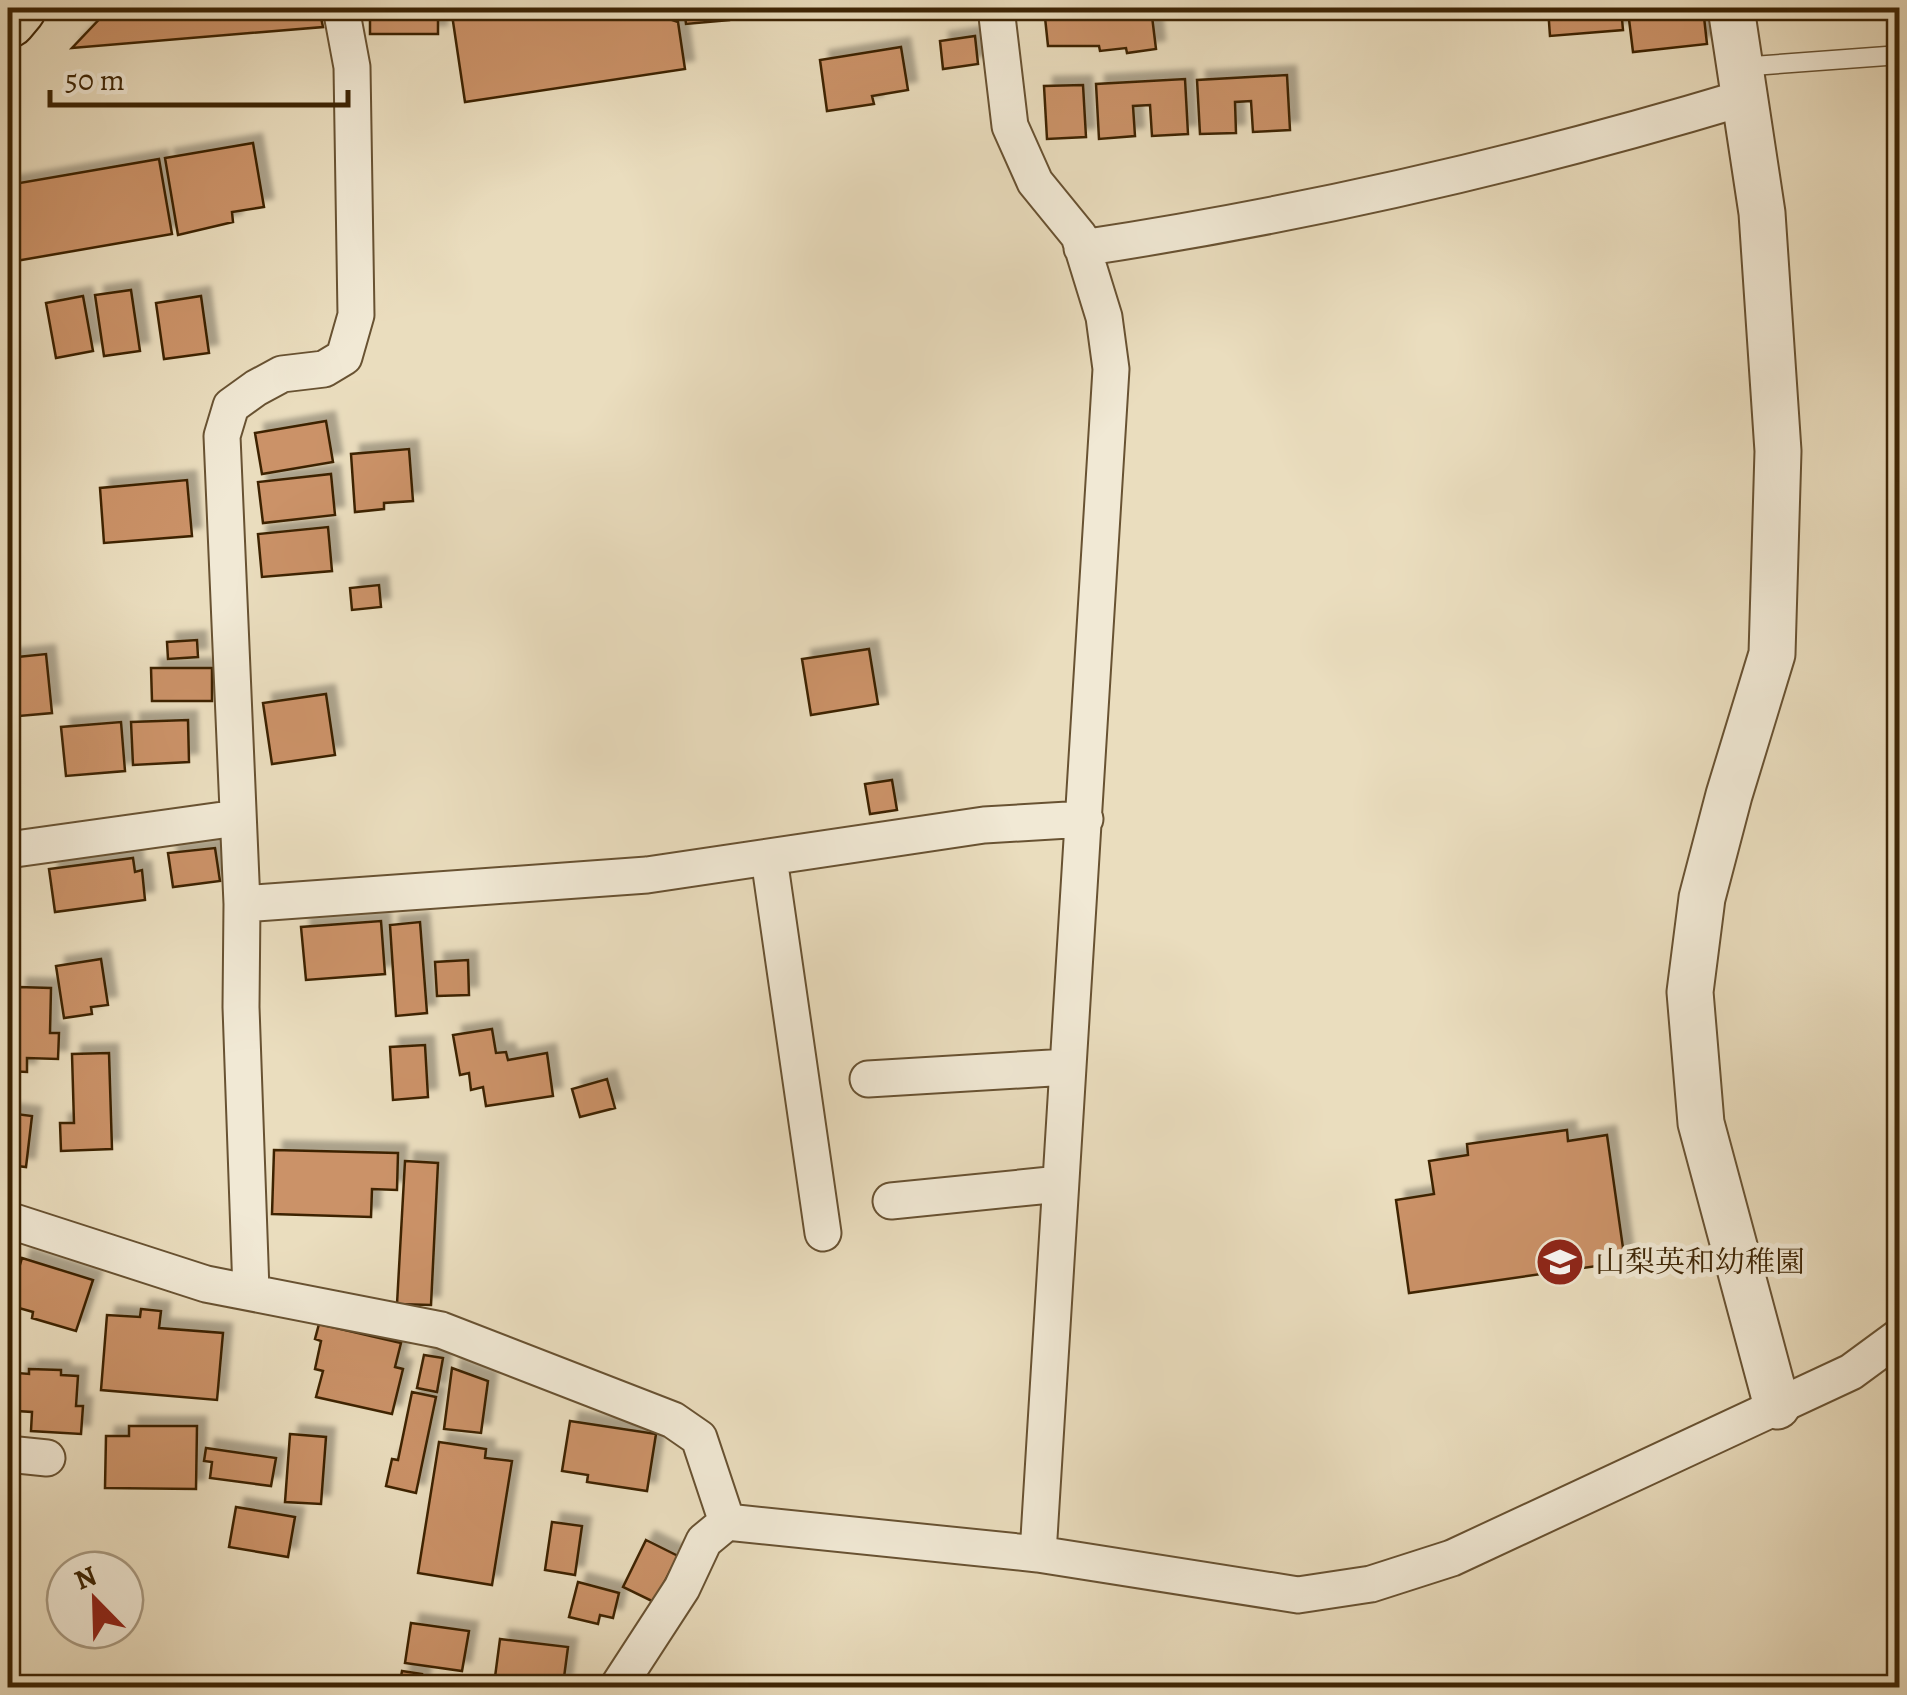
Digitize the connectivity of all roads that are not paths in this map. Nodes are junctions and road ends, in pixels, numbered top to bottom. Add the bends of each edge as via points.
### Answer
1 (18, 8) edge
2 (342, 8) edge
3 (996, 8) edge
4 (1731, 8) edge
5 (8, 20) edge
6 (1900, 56) edge
7 (1741, 82) junction
8 (1082, 248) junction
9 (238, 818) junction
10 (1085, 819) junction
11 (8, 850) edge
12 (768, 858) junction
13 (242, 904) junction
14 (1068, 1068) junction
15 (868, 1079) dead end
16 (1060, 1184) junction
17 (891, 1201) dead end
18 (8, 1220) edge
19 (823, 1234) dead end
20 (251, 1291) junction
21 (1900, 1336) edge
22 (1777, 1406) junction
23 (8, 1454) edge
24 (47, 1458) dead end
25 (727, 1522) junction
26 (1038, 1554) junction
27 (617, 1688) edge

1 - 5 highway
2 - 9 street via 352,67 356,315 344,357 324,370 282,374 256,388 231,406 222,436
3 - 8 street via 1010,126 1036,182
4 - 7 street
6 - 7 lane
7 - 8 street via 1667,120 1317,208
7 - 22 street via 1762,212 1778,452 1772,654 1702,898 1690,992 1701,1123
8 - 10 street via 1104,316 1111,369
9 - 11 street
9 - 13 street
10 - 12 street via 984,825
10 - 14 street
12 - 13 street via 647,875
12 - 19 street
13 - 20 street
14 - 15 street
14 - 16 street
16 - 17 street
16 - 26 street
18 - 20 street via 206,1284
20 - 25 street via 442,1330 672,1420 700,1438
21 - 22 street via 1852,1372
22 - 26 street via 1452,1558 1372,1584 1298,1595
23 - 24 street
25 - 26 street
25 - 27 street via 704,1542

